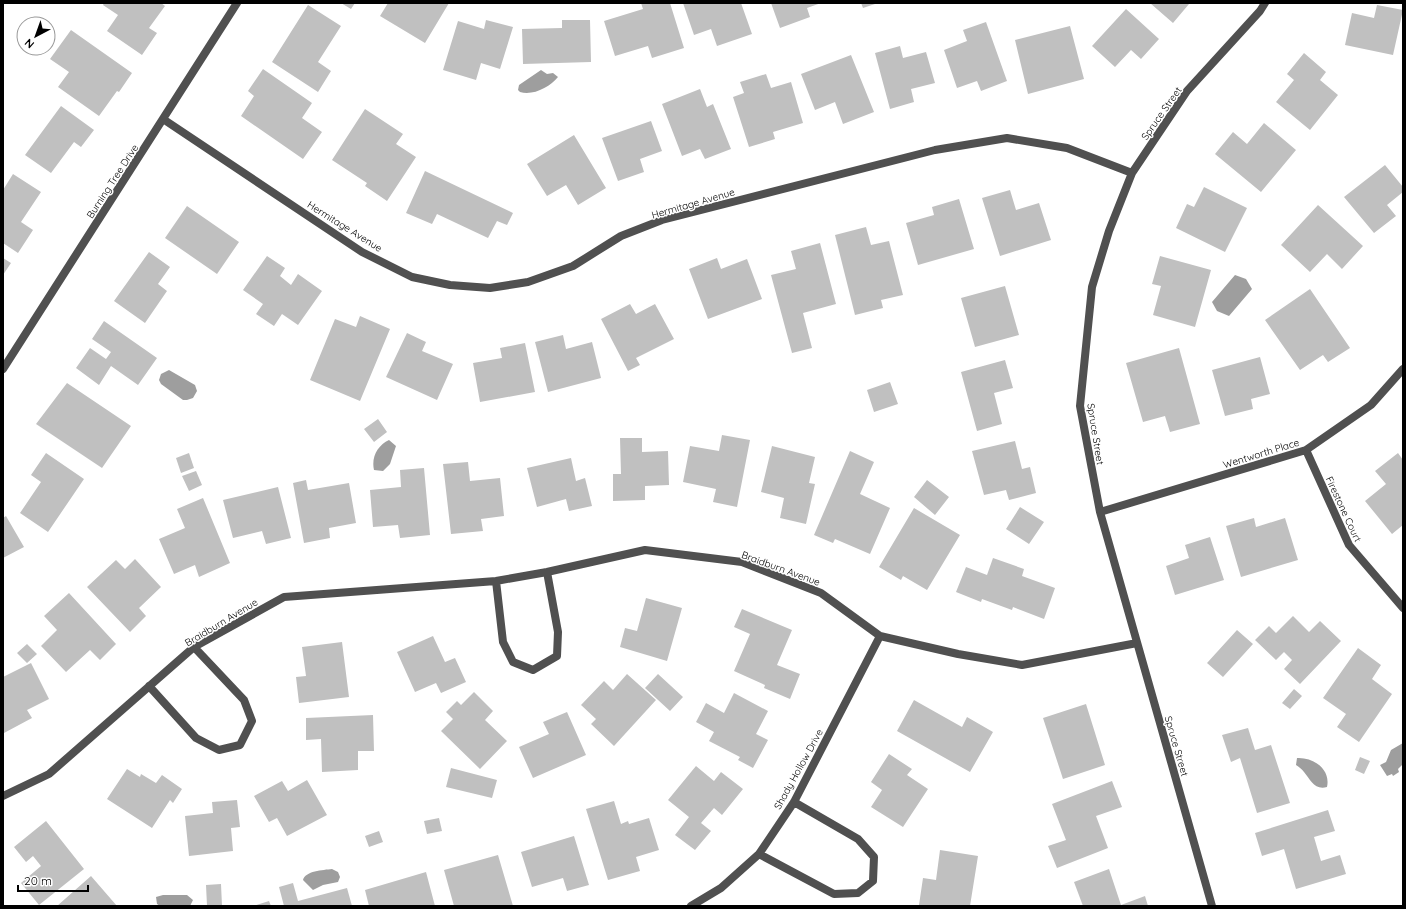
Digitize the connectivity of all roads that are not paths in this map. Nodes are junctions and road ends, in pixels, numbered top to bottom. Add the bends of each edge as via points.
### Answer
1 (237, 3) edge
2 (1265, 3) edge
3 (163, 119) junction
4 (1132, 173) junction
5 (3, 369) edge
6 (1403, 369) edge
7 (1306, 450) junction
8 (1100, 512) junction
9 (547, 572) junction
10 (496, 581) junction
11 (1403, 608) edge
12 (880, 636) junction
13 (1137, 643) junction
14 (194, 647) junction
15 (149, 686) junction
16 (3, 796) edge
17 (794, 802) junction
18 (759, 854) junction
19 (691, 906) edge
20 (1212, 906) edge

1 - 3 street, Burning Tree Drive
2 - 4 street, Spruce Street via 1187,92
3 - 4 street, Hermitage Avenue via 362,252 412,277 450,285 490,288 528,282 573,266 621,236 662,220 935,150 1007,138 1068,148
3 - 5 street, Burning Tree Drive
4 - 8 street, Spruce Street via 1109,231 1092,287 1080,406
6 - 7 street, Wentworth Place via 1370,405
7 - 8 street, Wentworth Place
7 - 11 street, Firestone Court via 1348,545
8 - 13 street, Spruce Street
9 - 10 street, Braidburn Avenue
9 - 10 street via 558,632 556,656 533,670 513,662 503,642
9 - 12 street, Braidburn Avenue via 645,550 742,562 821,593
10 - 14 street, Braidburn Avenue via 284,597
12 - 13 street, Braidburn Avenue via 958,654 1022,664
12 - 17 street, Shady Hollow Drive
13 - 20 street, Spruce Street
14 - 15 street, Braidburn Avenue
14 - 15 street via 244,700 252,721 240,745 220,750 196,738
15 - 16 street, Braidburn Avenue via 49,774
17 - 18 street, Shady Hollow Drive
17 - 18 street via 858,839 874,857 873,881 858,894 834,894
18 - 19 street, Shady Hollow Drive via 721,888

